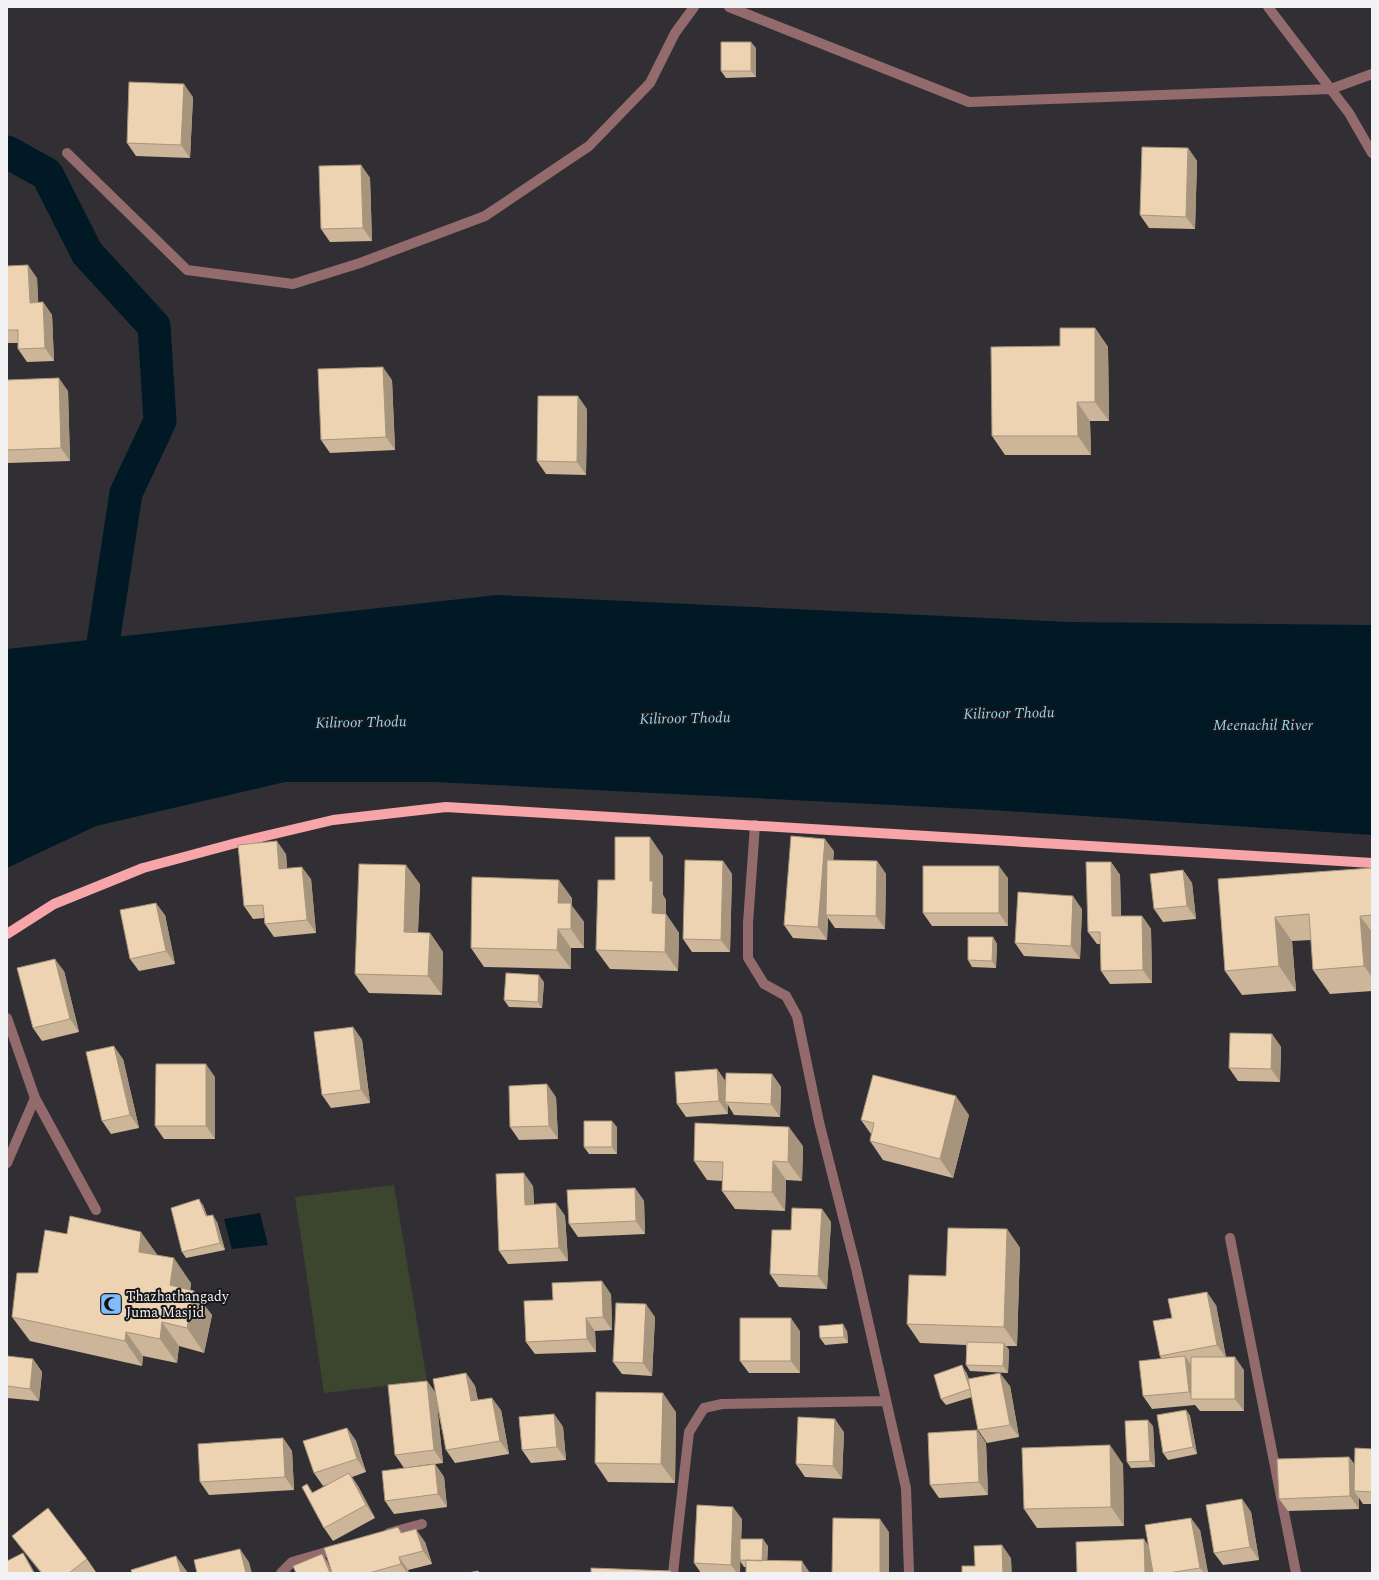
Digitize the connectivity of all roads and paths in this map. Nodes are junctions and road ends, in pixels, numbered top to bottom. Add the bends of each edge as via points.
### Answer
1 (694, 7) edge
2 (729, 7) edge
3 (1268, 7) edge
4 (1372, 74) edge
5 (1331, 89) junction
6 (67, 153) dead end
7 (1372, 153) edge
8 (755, 826) junction
9 (1372, 862) edge
10 (7, 934) edge
11 (7, 1018) edge
12 (35, 1098) junction
13 (7, 1163) edge
14 (96, 1210) dead end
15 (1230, 1238) dead end
16 (886, 1401) junction
17 (422, 1524) dead end
18 (376, 1537) edge
19 (345, 1546) edge
20 (281, 1573) edge
21 (673, 1573) edge
22 (909, 1573) edge
23 (1296, 1573) edge

1 - 6 street via 675,33 650,83 589,146 485,216 360,263 293,284 187,270
2 - 5 street via 969,102
3 - 5 street
4 - 5 street
5 - 7 street via 1349,113
8 - 9 main road
8 - 10 main road via 446,808 333,820 143,868 54,904
8 - 16 street via 748,958 764,984 786,996 797,1016 819,1122
11 - 12 street
12 - 13 street
12 - 14 street
15 - 23 street
16 - 21 street via 722,1404 704,1408 689,1432
16 - 22 street via 906,1488
17 - 18 street
19 - 20 street via 292,1562

